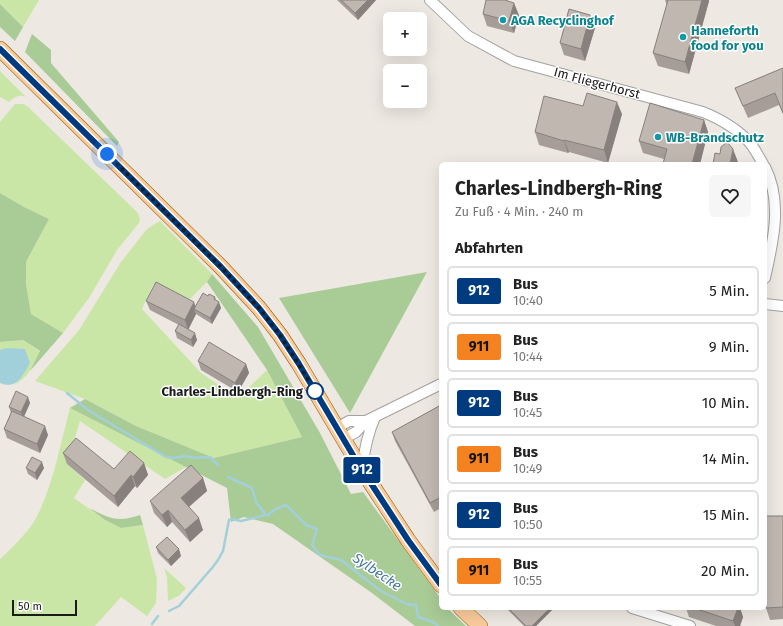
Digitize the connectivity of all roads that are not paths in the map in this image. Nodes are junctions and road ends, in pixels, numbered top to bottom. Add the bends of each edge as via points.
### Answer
1 (430, 0) edge
2 (0, 49) edge
3 (762, 162) edge
4 (767, 172) edge
5 (767, 269) edge
6 (767, 304) edge
7 (783, 306) edge
8 (439, 385) edge
9 (371, 419) junction
10 (340, 434) junction
11 (362, 470) junction
12 (439, 582) edge
13 (463, 610) edge
14 (638, 610) edge
15 (480, 626) edge
16 (690, 626) edge

1 - 3 street, Im Fliegerhorst via 468,36 514,61 713,116 733,127 750,143
2 - 10 main road via 221,267 259,308 287,347
4 - 5 street via 777,212 776,231
6 - 7 street
8 - 9 street
9 - 10 street via 350,421
9 - 11 street
10 - 11 main road
11 - 12 main road
13 - 15 main road
14 - 16 street

